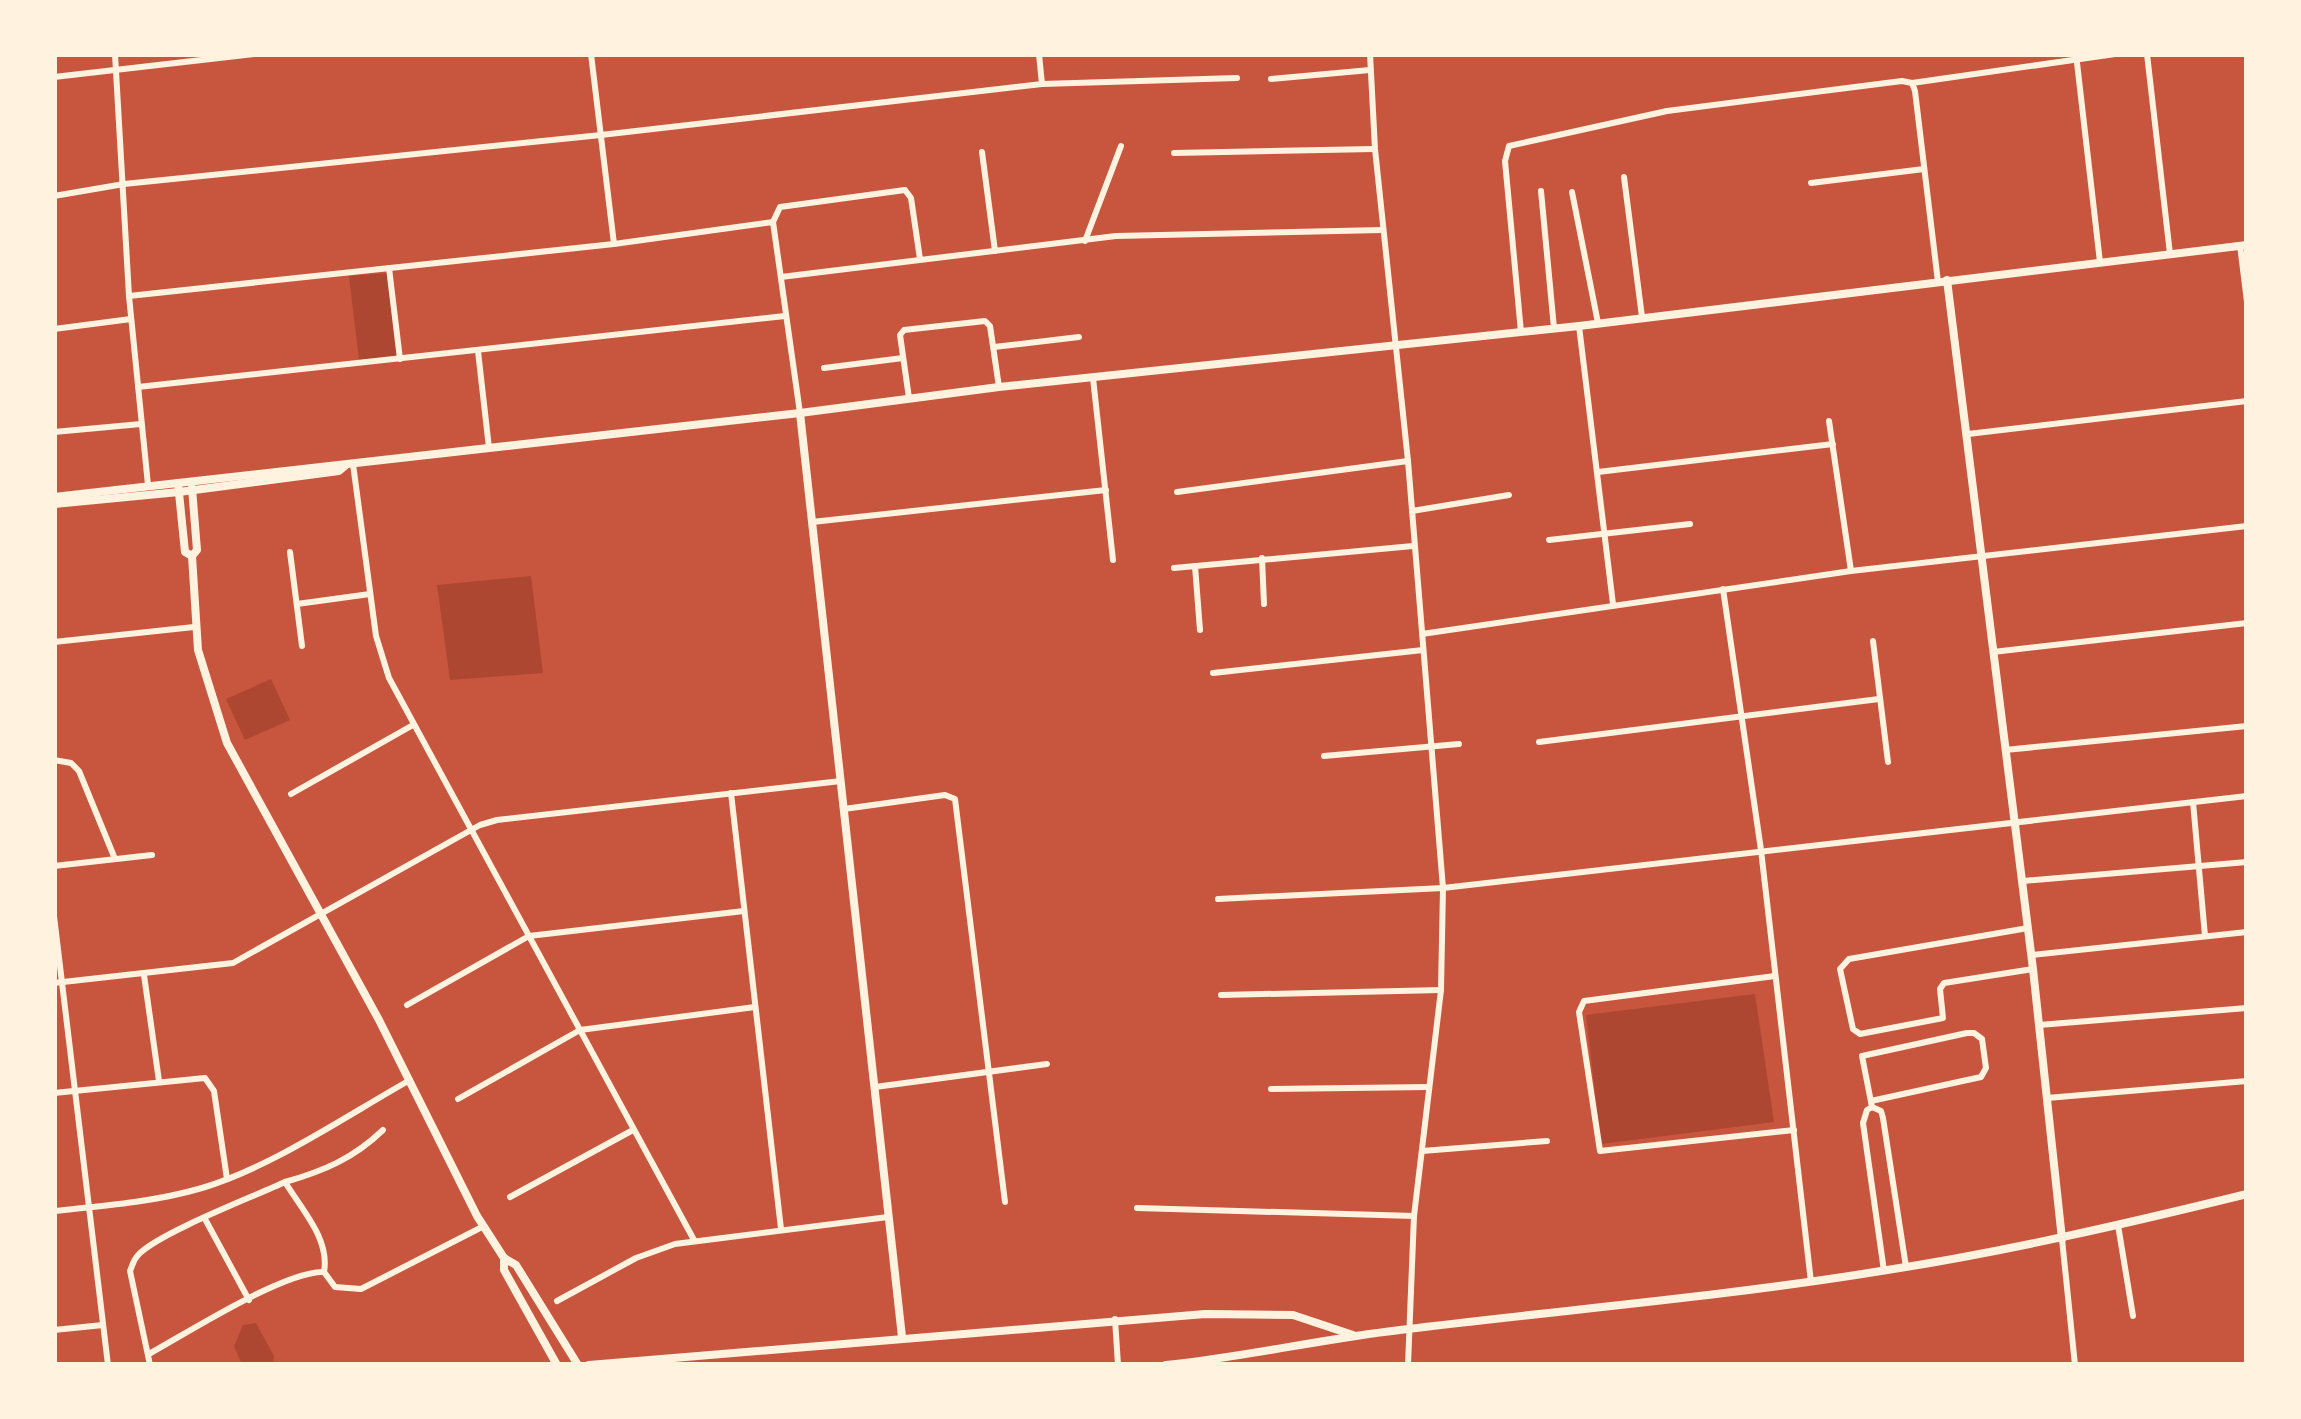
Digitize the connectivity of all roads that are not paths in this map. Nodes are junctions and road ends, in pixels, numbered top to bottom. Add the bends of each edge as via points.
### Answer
1 (115, 54) edge
2 (254, 54) edge
3 (591, 54) edge
4 (1039, 54) edge
5 (1370, 54) edge
6 (2115, 54) edge
7 (2147, 54) edge
8 (2077, 57) edge
9 (116, 70) junction
10 (1370, 70) junction
11 (54, 77) edge
12 (1237, 78) dead end
13 (1271, 79) dead end
14 (1912, 83) junction
15 (1042, 84) junction
16 (601, 136) junction
17 (1121, 146) dead end
18 (1375, 149) junction
19 (982, 152) dead end
20 (1174, 152) dead end
21 (1924, 169) junction
22 (1624, 177) dead end
23 (124, 184) junction
24 (1811, 184) dead end
25 (1541, 191) dead end
26 (1572, 192) dead end
27 (54, 196) edge
28 (773, 222) junction
29 (1382, 230) junction
30 (1085, 241) junction
31 (614, 244) junction
32 (2243, 245) edge
33 (995, 250) junction
34 (2170, 254) junction
35 (920, 260) junction
36 (2100, 262) junction
37 (389, 268) junction
38 (781, 278) junction
39 (1942, 281) junction
40 (129, 296) junction
41 (2247, 302) edge
42 (785, 316) junction
43 (1642, 317) junction
44 (131, 319) junction
45 (1598, 323) junction
46 (1579, 326) junction
47 (1554, 328) junction
48 (54, 329) edge
49 (1521, 332) junction
50 (1079, 337) dead end
51 (1396, 346) junction
52 (994, 347) junction
53 (478, 351) junction
54 (903, 358) junction
55 (400, 359) junction
56 (824, 368) dead end
57 (1093, 378) junction
58 (138, 387) junction
59 (999, 387) junction
60 (909, 398) junction
61 (2247, 401) edge
62 (800, 413) junction
63 (1829, 422) dead end
64 (141, 424) junction
65 (54, 432) edge
66 (1968, 434) junction
67 (1833, 444) junction
68 (489, 448) junction
69 (1408, 461) junction
70 (350, 464) junction
71 (1598, 472) junction
72 (192, 486) junction
73 (178, 487) junction
74 (148, 490) junction
75 (1106, 490) junction
76 (1177, 492) dead end
77 (1509, 495) dead end
78 (54, 500) edge
79 (1412, 511) junction
80 (812, 522) junction
81 (1690, 524) dead end
82 (2247, 526) edge
83 (1605, 535) junction
84 (1549, 540) dead end
85 (1413, 546) junction
86 (290, 553) dead end
87 (1980, 554) junction
88 (192, 556) junction
89 (1262, 558) junction
90 (1113, 560) dead end
91 (1195, 566) junction
92 (1174, 568) dead end
93 (1851, 571) junction
94 (1723, 589) junction
95 (370, 594) junction
96 (297, 604) junction
97 (1264, 604) dead end
98 (1613, 604) junction
99 (2247, 623) edge
100 (194, 627) junction
101 (1200, 630) dead end
102 (1422, 634) junction
103 (1873, 641) dead end
104 (54, 642) edge
105 (302, 646) dead end
106 (1423, 650) junction
107 (1993, 652) junction
108 (1213, 673) dead end
109 (1879, 699) junction
110 (1743, 717) junction
111 (413, 725) junction
112 (2247, 726) edge
113 (1539, 742) dead end
114 (1459, 744) dead end
115 (1430, 748) junction
116 (2006, 750) junction
117 (1324, 756) dead end
118 (54, 760) edge
119 (1888, 763) dead end
120 (841, 781) junction
121 (731, 793) junction
122 (291, 794) dead end
123 (2247, 796) edge
124 (2193, 801) junction
125 (844, 809) junction
126 (2014, 820) junction
127 (470, 831) junction
128 (1761, 850) junction
129 (152, 855) dead end
130 (115, 859) junction
131 (2247, 862) edge
132 (54, 866) edge
133 (2199, 866) junction
134 (2023, 881) junction
135 (1443, 888) junction
136 (1218, 899) dead end
137 (744, 910) junction
138 (54, 916) edge
139 (321, 917) junction
140 (2028, 928) junction
141 (2247, 932) edge
142 (529, 936) junction
143 (2205, 936) junction
144 (2032, 955) junction
145 (2033, 969) junction
146 (145, 974) junction
147 (1776, 976) junction
148 (58, 983) edge
149 (1441, 990) junction
150 (1221, 994) dead end
151 (407, 1005) dead end
152 (755, 1006) junction
153 (2247, 1008) edge
154 (2039, 1025) junction
155 (580, 1030) junction
156 (1046, 1064) dead end
157 (990, 1071) junction
158 (410, 1080) junction
159 (2247, 1081) edge
160 (159, 1082) junction
161 (875, 1087) junction
162 (1430, 1088) junction
163 (1271, 1089) dead end
164 (74, 1091) junction
165 (54, 1093) edge
166 (2047, 1098) junction
167 (458, 1099) dead end
168 (1871, 1104) junction
169 (634, 1129) junction
170 (383, 1130) dead end
171 (1793, 1130) junction
172 (1547, 1141) dead end
173 (1422, 1151) junction
174 (227, 1179) junction
175 (285, 1182) junction
176 (2247, 1194) edge
177 (510, 1198) dead end
178 (1005, 1202) dead end
179 (90, 1207) junction
180 (1137, 1208) dead end
181 (54, 1211) edge
182 (1414, 1216) junction
183 (888, 1217) junction
184 (205, 1219) junction
185 (484, 1226) junction
186 (2118, 1226) junction
187 (781, 1229) junction
188 (2062, 1239) junction
189 (694, 1240) junction
190 (504, 1258) junction
191 (1906, 1267) junction
192 (1884, 1271) junction
193 (324, 1272) junction
194 (1811, 1282) junction
195 (249, 1300) junction
196 (557, 1301) dead end
197 (2132, 1316) dead end
198 (1115, 1319) junction
199 (103, 1324) junction
200 (1408, 1329) junction
201 (54, 1330) edge
202 (1354, 1336) junction
203 (902, 1337) junction
204 (148, 1355) junction
205 (555, 1362) edge
206 (108, 1365) edge
207 (150, 1365) edge
208 (578, 1365) edge
209 (589, 1365) edge
210 (1118, 1365) edge
211 (1166, 1365) edge
212 (1408, 1365) edge
213 (2075, 1365) edge

1 - 9 street
2 - 9 street
3 - 16 street
4 - 15 street
5 - 10 street
6 - 8 street
7 - 34 street
8 - 14 street
8 - 36 street
9 - 11 street
9 - 23 street
10 - 13 street
10 - 18 street
12 - 15 street
14 - 21 street
14 - 49 street via 1667,112 1508,146
15 - 16 street
16 - 23 street
16 - 31 street
17 - 30 street
18 - 20 street
18 - 29 street
19 - 33 street
21 - 24 street
21 - 39 street
22 - 43 street
23 - 27 street
23 - 40 street
25 - 47 street
26 - 45 street
28 - 31 street
28 - 35 street via 786,203 905,190
28 - 38 street
29 - 30 street
29 - 51 street
30 - 33 street
31 - 37 street
32 - 34 street
32 - 41 street
33 - 35 street
34 - 36 street
35 - 38 street
36 - 39 street
37 - 40 street
37 - 55 street
38 - 42 street
39 - 43 street
39 - 66 street
40 - 44 street
42 - 53 street
42 - 62 street
43 - 45 street
44 - 48 street
44 - 58 street
45 - 46 street
46 - 47 street
46 - 71 street
47 - 49 street
49 - 51 street
50 - 52 street
51 - 57 street
51 - 69 street
52 - 54 street via 982,320 904,329
52 - 59 street
53 - 55 street
53 - 68 street
54 - 56 street
54 - 60 street
55 - 58 street
57 - 59 street
57 - 75 street
58 - 64 street
59 - 60 street
60 - 62 street
61 - 66 street
62 - 68 street
62 - 80 street
63 - 67 street
64 - 65 street
64 - 74 street
66 - 87 street
67 - 71 street
67 - 93 street
68 - 70 street
69 - 76 street
69 - 79 street
70 - 72 street
70 - 95 street
71 - 83 street
72 - 73 street
72 - 88 street
73 - 74 street
73 - 88 street via 185,552
74 - 78 street
75 - 80 street
75 - 90 street
77 - 79 street
79 - 85 street
80 - 120 street
81 - 83 street
82 - 87 street
83 - 84 street
83 - 98 street
85 - 89 street
85 - 102 street
86 - 96 street
87 - 93 street
87 - 107 street
88 - 100 street
89 - 91 street
89 - 97 street
91 - 92 street
91 - 101 street
93 - 94 street
94 - 98 street
94 - 110 street
95 - 96 street
95 - 111 street via 380,655
96 - 105 street
98 - 102 street
99 - 107 street
100 - 104 street
100 - 139 street via 227,743
102 - 106 street
103 - 109 street
106 - 108 street
106 - 115 street
107 - 116 street
109 - 110 street
109 - 119 street
110 - 113 street
110 - 128 street
111 - 122 street
111 - 127 street
112 - 116 street
114 - 115 street
115 - 117 street
115 - 135 street
116 - 126 street
118 - 130 street via 80,771
120 - 121 street
120 - 125 street
121 - 127 street via 511,818
121 - 137 street
123 - 124 street
124 - 126 street
124 - 133 street
125 - 157 street via 955,799
125 - 161 street
126 - 128 street
126 - 134 street
127 - 139 street
127 - 142 street
128 - 135 street
128 - 147 street
129 - 130 street
130 - 132 street
131 - 133 street
133 - 134 street
133 - 143 street
134 - 140 street
135 - 136 street
135 - 149 street
137 - 142 street
137 - 152 street
138 - 148 street
139 - 146 street via 233,963
139 - 158 street
140 - 144 street
140 - 145 street via 1850,959 1840,969 1860,1034 1943,1018 1944,983
141 - 143 street
142 - 151 street
142 - 155 street
143 - 144 street
144 - 145 street
145 - 154 street
146 - 148 street
146 - 160 street
147 - 171 street
147 - 171 street via 1580,1003 1600,1151
148 - 164 street
149 - 150 street
149 - 162 street
152 - 155 street
152 - 187 street
153 - 154 street
154 - 166 street
155 - 167 street
155 - 169 street
156 - 157 street
157 - 161 street
157 - 178 street
158 - 174 street
158 - 185 street
159 - 166 street
160 - 164 street
160 - 174 street via 211,1083
161 - 183 street
162 - 163 street
162 - 173 street
164 - 165 street
164 - 179 street
166 - 188 street
168 - 168 street via 1863,1055 1967,1033 1982,1039 1982,1077
168 - 191 street via 1883,1118
168 - 192 street via 1864,1123
169 - 177 street
169 - 189 street
170 - 175 street via 337,1166
171 - 194 street
172 - 173 street
173 - 182 street
174 - 179 street
175 - 184 street
175 - 193 street via 322,1243
176 - 186 street
179 - 181 street
179 - 199 street
180 - 182 street
182 - 200 street
183 - 187 street
183 - 203 street
184 - 195 street
184 - 204 street via 134,1260
185 - 190 street
185 - 193 street via 361,1289 335,1287
186 - 188 street
186 - 197 street
187 - 189 street
188 - 191 street
188 - 213 street
189 - 196 street via 636,1258
190 - 205 street via 503,1270
190 - 208 street via 516,1264
191 - 192 street
192 - 194 street
193 - 195 street
194 - 200 street
195 - 204 street
198 - 202 street via 1293,1315
198 - 203 street
198 - 210 street
199 - 201 street
199 - 206 street
200 - 202 street
200 - 212 street
202 - 211 street
203 - 209 street
204 - 207 street

